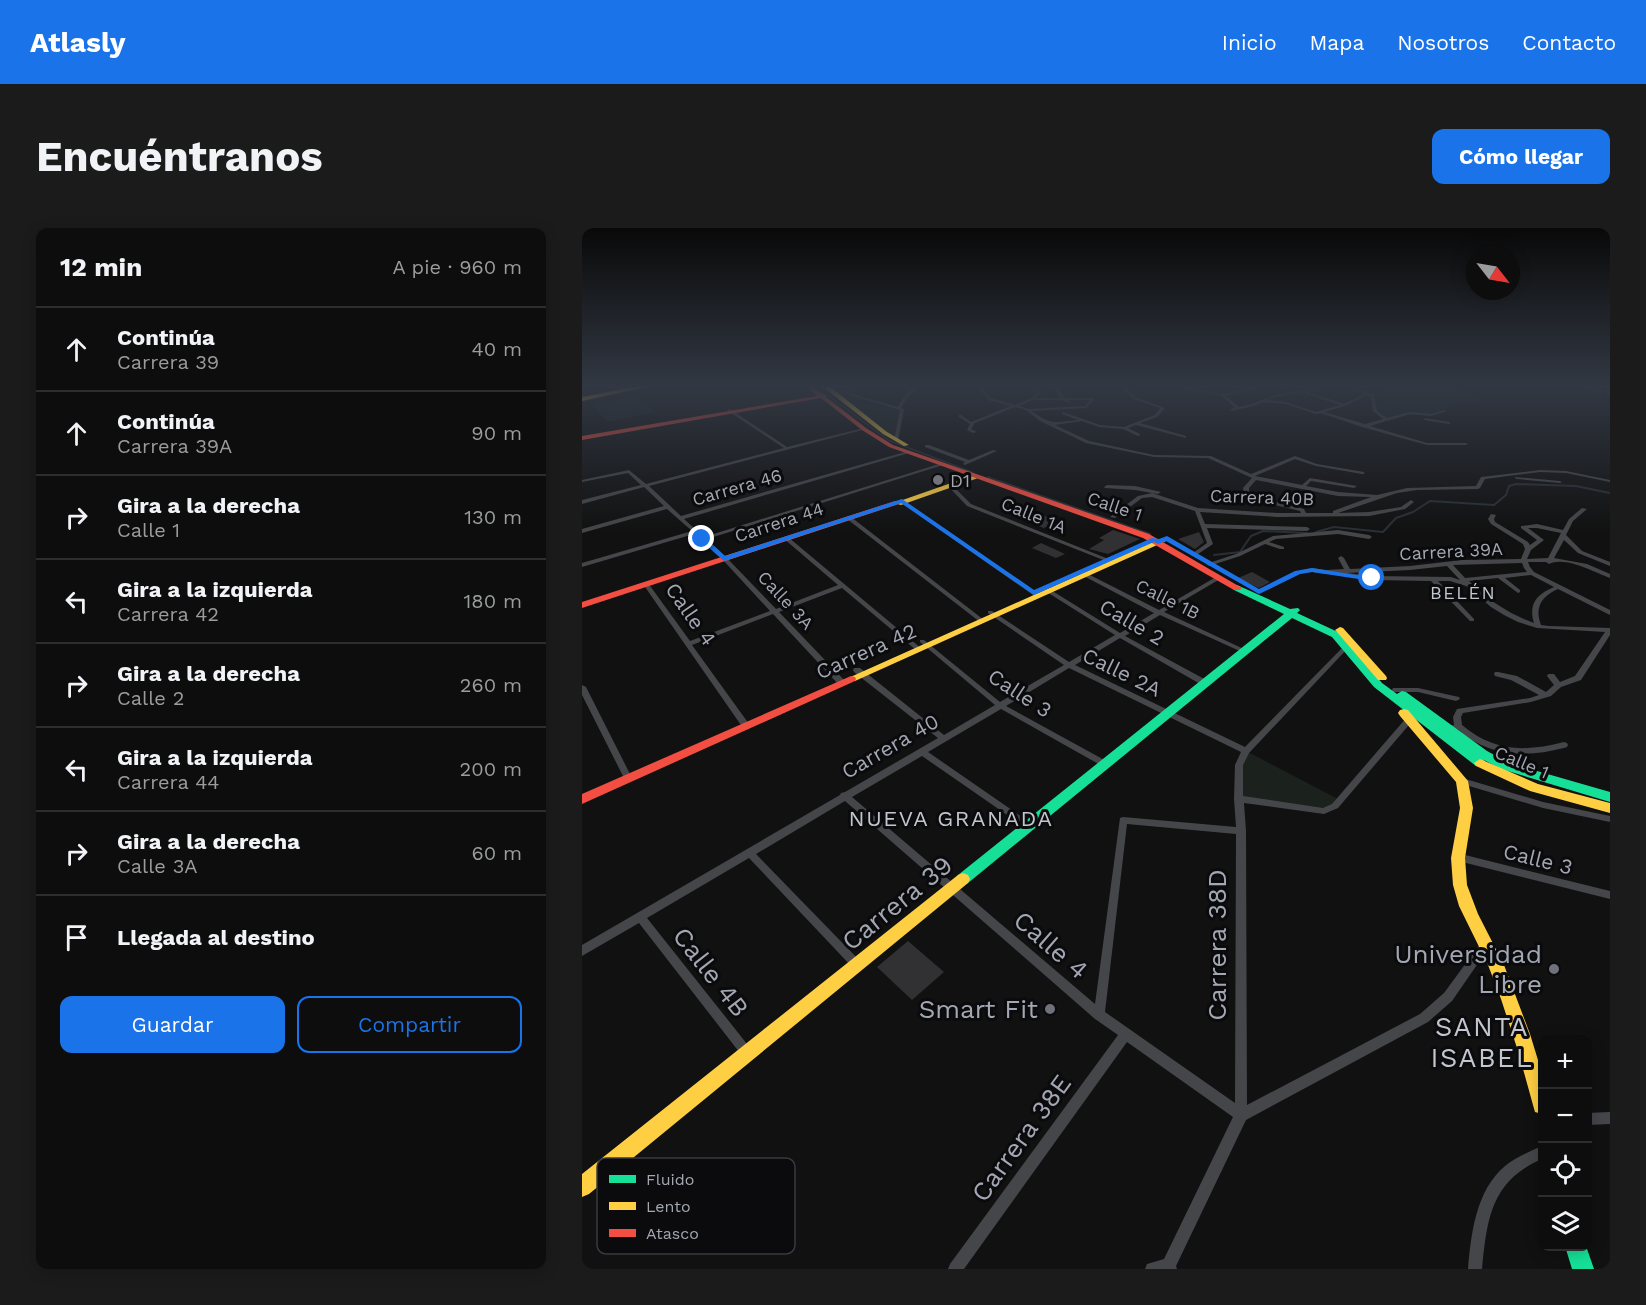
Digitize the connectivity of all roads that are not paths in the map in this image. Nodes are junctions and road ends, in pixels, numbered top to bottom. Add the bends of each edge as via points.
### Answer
1 (765, 435) edge
2 (842, 435) edge
3 (874, 435) edge
4 (888, 435) edge
5 (897, 435) edge
6 (1072, 435) edge
7 (1175, 435) edge
8 (1394, 435) edge
9 (1184, 437) dead end
10 (896, 440) junction
11 (1463, 444) dead end
12 (1133, 445) dead end
13 (927, 446) dead end
14 (786, 449) junction
15 (1128, 450) junction
16 (907, 453) junction
17 (993, 454) dead end
18 (956, 465) junction
19 (1362, 473) dead end
20 (981, 475) junction
21 (1253, 477) junction
22 (1490, 477) junction
23 (582, 481) edge
24 (1610, 481) edge
25 (1560, 482) dead end
26 (950, 485) junction
27 (644, 486) junction
28 (1354, 486) dead end
29 (1107, 487) dead end
30 (1300, 490) junction
31 (1376, 496) junction
32 (1162, 497) junction
33 (902, 501) junction
34 (582, 502) edge
35 (1411, 502) dead end
36 (1286, 506) junction
37 (668, 507) junction
38 (1584, 509) dead end
39 (1197, 510) junction
40 (1304, 514) junction
41 (1326, 514) junction
42 (1493, 515) dead end
43 (1113, 517) junction
44 (680, 518) junction
45 (849, 518) junction
46 (1203, 526) junction
47 (1307, 529) dead end
48 (582, 531) edge
49 (694, 532) junction
50 (1564, 534) junction
51 (1369, 537) dead end
52 (786, 538) junction
53 (702, 539) junction
54 (1160, 539) junction
55 (1264, 542) junction
56 (1282, 549) dead end
57 (1528, 549) junction
58 (1195, 554) junction
59 (724, 558) junction
60 (1341, 558) dead end
61 (1110, 561) junction
62 (1525, 562) junction
63 (1549, 562) junction
64 (1209, 564) junction
65 (1449, 564) junction
66 (1610, 564) edge
67 (582, 565) edge
68 (1347, 570) junction
69 (1326, 572) junction
70 (1532, 573) junction
71 (1082, 574) junction
72 (1499, 576) junction
73 (1610, 576) edge
74 (1218, 578) junction
75 (1434, 580) junction
76 (1466, 582) junction
77 (646, 584) junction
78 (842, 586) junction
79 (1558, 587) junction
80 (1518, 591) dead end
81 (1041, 592) junction
82 (1259, 592) junction
83 (582, 605) edge
84 (1610, 605) edge
85 (1600, 608) junction
86 (774, 611) junction
87 (1294, 611) junction
88 (1158, 612) junction
89 (1610, 613) edge
90 (986, 616) junction
91 (1472, 620) dead end
92 (1539, 627) junction
93 (1610, 631) edge
94 (1119, 635) junction
95 (688, 644) junction
96 (920, 645) junction
97 (1346, 647) junction
98 (1244, 651) junction
99 (1068, 665) junction
100 (859, 672) junction
101 (1498, 674) dead end
102 (1551, 676) dead end
103 (839, 681) junction
104 (1205, 683) junction
105 (1558, 686) junction
106 (582, 687) edge
107 (1392, 692) junction
108 (1545, 695) junction
109 (1456, 699) dead end
110 (999, 705) junction
111 (1167, 714) junction
112 (1410, 719) junction
113 (744, 723) junction
114 (1453, 727) junction
115 (943, 738) junction
116 (1564, 745) dead end
117 (1246, 751) junction
118 (921, 752) junction
119 (1105, 764) junction
120 (627, 775) junction
121 (1462, 781) junction
122 (582, 790) edge
123 (844, 795) junction
124 (1610, 797) edge
125 (582, 799) edge
126 (1238, 799) junction
127 (1610, 808) edge
128 (1610, 819) edge
129 (1029, 826) junction
130 (1240, 831) junction
131 (749, 852) junction
132 (1457, 857) junction
133 (951, 889) junction
134 (1610, 896) edge
135 (640, 917) junction
136 (1487, 943) junction
137 (582, 951) edge
138 (857, 965) junction
139 (1099, 1015) junction
140 (1125, 1035) junction
141 (747, 1054) junction
142 (1538, 1089) edge
143 (1242, 1114) junction
144 (1610, 1118) edge
145 (1592, 1119) edge
146 (1538, 1155) edge
147 (618, 1158) edge
148 (597, 1175) edge
149 (582, 1187) edge
150 (1577, 1251) edge
151 (1169, 1268) edge
152 (955, 1269) edge
153 (1152, 1269) edge
154 (1474, 1269) edge
155 (1583, 1269) edge

1 - 14 street
2 - 14 street
3 - 16 main road, Calle 1
4 - 10 main road, Calle 1
5 - 10 street
6 - 15 street
7 - 9 street
8 - 11 street via 1427,444
10 - 18 main road, Calle 1
12 - 15 street
13 - 18 street
14 - 27 street
15 - 21 street via 1158,456 1209,457
16 - 18 main road, Calle 1
16 - 44 street, Carrera 46
17 - 18 street
18 - 20 main road, Calle 1
18 - 26 main road
18 - 53 street
19 - 21 street via 1294,457
20 - 26 main road, Carrera 44
20 - 43 main road, Calle 1
20 - 54 main road, Calle 1
21 - 30 street
21 - 36 street via 1246,492
22 - 24 street, Carrera 40B via 1540,471
22 - 25 street
22 - 31 street, Carrera 40B via 1483,478 1475,487 1413,489
23 - 27 street, Calle 3A via 629,471
26 - 33 main road, Carrera 44
26 - 61 street, Calle 1A via 969,504
27 - 34 street
27 - 37 street, Calle 3A
28 - 30 street via 1310,479
29 - 32 street, Carrera 40B via 1150,489
30 - 31 street
30 - 36 street
31 - 41 street, Carrera 40B
32 - 39 street, Carrera 40B
32 - 43 street via 1140,497
33 - 45 main road, Carrera 44
33 - 81 street, Calle 2
35 - 41 street, Carrera 40B via 1403,508 1369,514
36 - 40 street
37 - 44 street, Calle 3A
37 - 48 street, Carrera 46
38 - 50 street via 1571,520
39 - 40 street, Carrera 40B
39 - 46 street
40 - 41 street, Carrera 40B
42 - 57 street via 1493,523 1519,538
43 - 54 main road, Calle 1
44 - 49 street, Calle 3A
45 - 52 main road, Carrera 44
45 - 90 street, Calle 2A
46 - 47 street
46 - 58 street via 1210,544
49 - 53 street, Calle 3A
49 - 67 street
50 - 57 street via 1546,526 1523,527 1541,540
50 - 63 street
50 - 66 street via 1580,552
51 - 55 street via 1338,532 1275,537
52 - 59 main road, Carrera 44
52 - 78 street, Calle 3
53 - 59 street, Calle 3A
54 - 58 main road, Calle 1
54 - 61 main road, Carrera 42
54 - 74 main road, Calle 1
55 - 56 street
55 - 64 street
57 - 62 street
58 - 64 main road, Calle 1
59 - 77 main road, Carrera 44
59 - 86 street, Calle 3A
60 - 68 street
61 - 71 main road, Carrera 42
62 - 63 street, Carrera 39A
62 - 65 street, Carrera 39A
62 - 70 street
63 - 73 street, Carrera 39A via 1585,565
64 - 82 main road, Calle 1
65 - 68 street, Carrera 39A
65 - 76 street
68 - 69 street, Carrera 39A
69 - 75 street
69 - 82 street, Carrera 39A via 1298,573
70 - 72 street
70 - 79 street
71 - 81 main road, Carrera 42
71 - 88 street, Calle 1B
72 - 76 street
72 - 80 street
74 - 87 main road, Calle 1
74 - 88 street, Carrera 40
75 - 76 street
75 - 91 street
76 - 92 street via 1501,610
77 - 83 main road, Carrera 44
77 - 95 street, Calle 4
78 - 86 street
78 - 96 street, Calle 3
79 - 85 street
79 - 92 street via 1545,593 1535,605
81 - 90 main road, Carrera 42
81 - 94 street, Calle 2
82 - 87 main road, Calle 1
84 - 85 street
85 - 89 street
86 - 95 street
86 - 103 street, Calle 3A
87 - 97 main road, Calle 1 via 1336,635
87 - 98 main road, Carrera 39
87 - 107 main road, Calle 1 via 1344,633
88 - 94 street, Carrera 40
88 - 98 street, Calle 1B
90 - 96 main road, Carrera 42
90 - 99 street, Calle 2A
92 - 93 street
93 - 105 street via 1578,678
94 - 99 street, Carrera 40
94 - 104 street, Calle 2
95 - 113 street, Calle 4
96 - 100 main road, Carrera 42
96 - 110 street, Calle 3
97 - 107 main road, Calle 1 via 1371,678
97 - 117 street, Carrera 38D
98 - 104 main road, Carrera 39
99 - 110 street, Carrera 40
99 - 111 street, Calle 2A
100 - 103 main road, Carrera 42
100 - 115 street
101 - 108 street via 1515,678
102 - 105 street
103 - 113 main road, Carrera 42
104 - 111 main road, Carrera 39
105 - 108 street
106 - 120 street
107 - 109 street via 1418,690
107 - 112 main road
107 - 114 main road, Calle 1
107 - 127 main road, Calle 1 via 1474,760 1496,772 1534,788
108 - 114 street via 1460,711
110 - 115 street, Carrera 40
110 - 119 street, Calle 3
111 - 117 street, Calle 2A
111 - 119 main road, Carrera 39
112 - 121 main road
112 - 126 street via 1335,806 1324,811
113 - 120 main road, Carrera 42
114 - 116 street via 1488,747 1507,751
114 - 124 main road, Calle 1 via 1483,754 1505,766
115 - 118 street, Carrera 40
117 - 126 street, Carrera 38D via 1239,765
118 - 123 street, Carrera 40
118 - 129 street
119 - 129 main road, Carrera 39
120 - 122 main road, Carrera 42
120 - 125 main road, Carrera 42
121 - 128 street via 1543,805
121 - 132 main road via 1469,796 1469,809
123 - 131 street, Carrera 40
123 - 133 street, Calle 4
126 - 130 street, Carrera 38D
129 - 133 main road, Carrera 39
130 - 139 street via 1123,820
130 - 143 street, Carrera 38D
131 - 135 street, Carrera 40
131 - 138 street
132 - 134 street, Calle 3
132 - 136 main road via 1461,890
133 - 138 main road, Carrera 39
133 - 139 street, Calle 4
135 - 137 street, Carrera 40
135 - 141 street, Calle 4B
136 - 142 main road via 1528,1048
136 - 143 street via 1448,998 1424,1018
138 - 141 main road, Carrera 39
139 - 140 street, Calle 4
140 - 143 street, Calle 4
140 - 152 street, Carrera 38E
141 - 147 main road, Carrera 39
143 - 151 street, Carrera 38D
144 - 145 street
146 - 154 street via 1503,1175 1493,1190 1485,1205
148 - 149 main road, Carrera 39
150 - 155 main road
151 - 153 street

